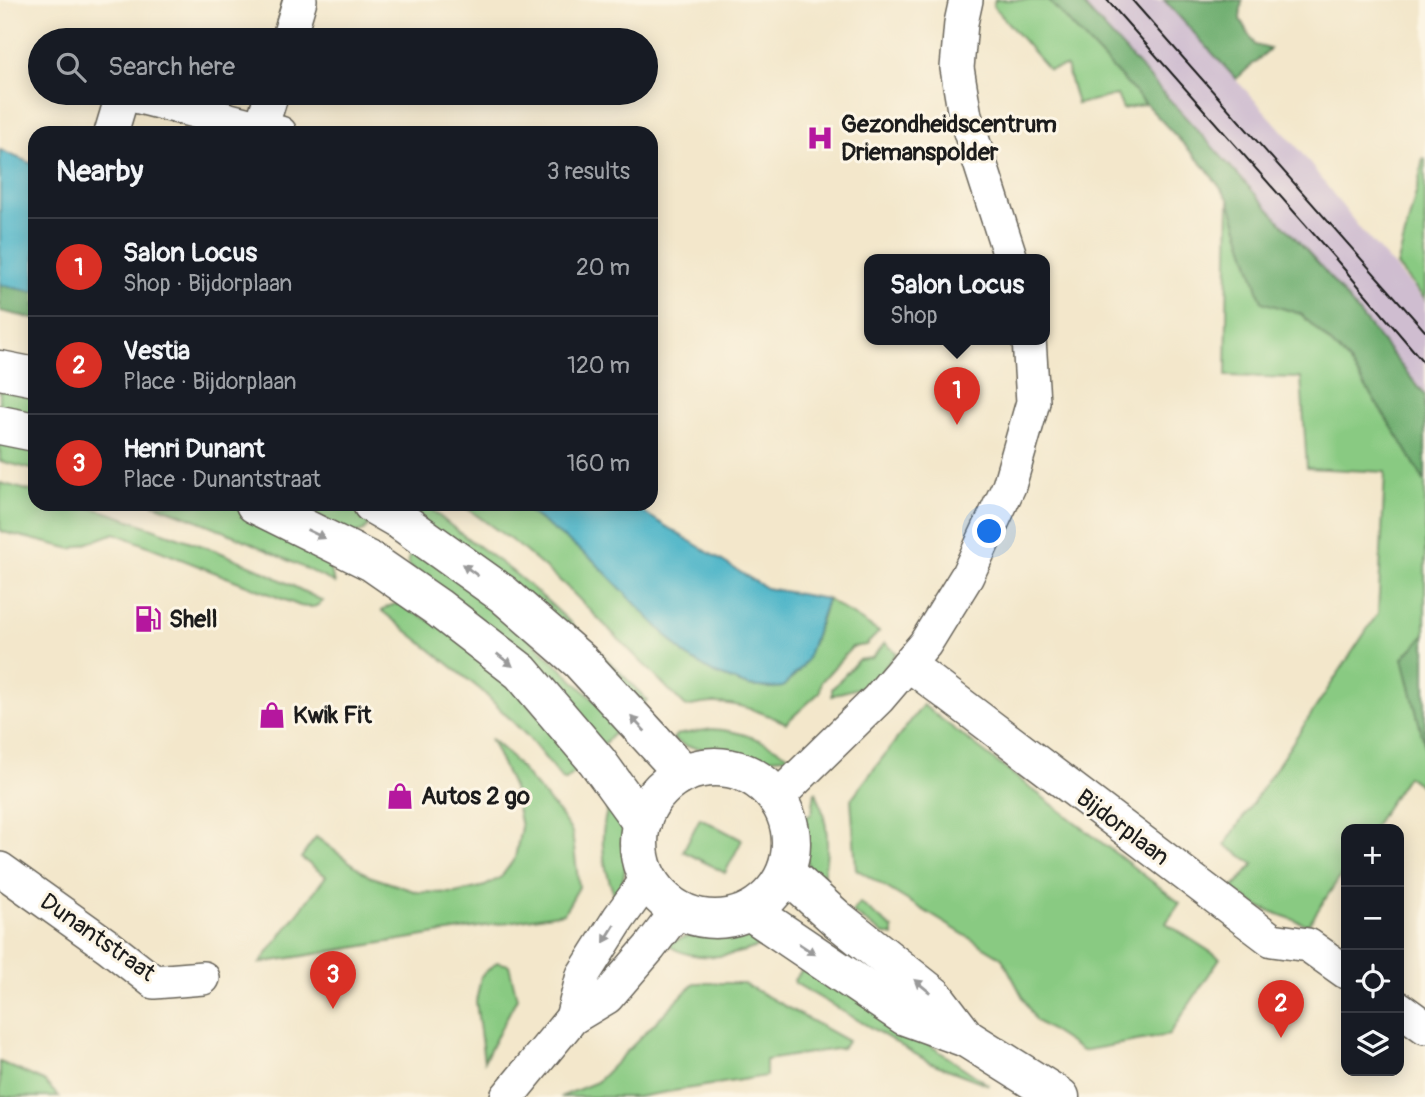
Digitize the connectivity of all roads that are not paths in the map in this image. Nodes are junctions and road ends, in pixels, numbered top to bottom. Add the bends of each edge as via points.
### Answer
1 (300, 0) edge
2 (967, 0) edge
3 (292, 28) edge
4 (120, 105) edge
5 (172, 105) edge
6 (272, 105) edge
7 (113, 126) edge
8 (255, 126) edge
9 (271, 126) edge
10 (1009, 254) edge
11 (1030, 345) edge
12 (0, 370) edge
13 (28, 376) edge
14 (0, 425) edge
15 (28, 431) edge
16 (269, 511) edge
17 (384, 511) edge
18 (908, 664) junction
19 (684, 774) junction
20 (777, 798) junction
21 (642, 823) junction
22 (0, 869) edge
23 (786, 873) junction
24 (648, 878) junction
25 (678, 910) junction
26 (750, 911) junction
27 (1341, 968) edge
28 (203, 978) dead end
29 (1404, 1012) edge
30 (572, 1018) junction
31 (1425, 1027) edge
32 (966, 1038) junction
33 (507, 1097) edge
34 (1060, 1097) edge

1 - 3 street
2 - 10 street via 957,68 965,116
4 - 7 street
5 - 8 street
6 - 9 street
11 - 18 street via 1033,402 1009,486 967,576 925,645
12 - 13 street
14 - 15 street
16 -> 21 street via 372,562 521,672 597,761
19 -> 17 street via 580,661 503,594
18 - 20 street
18 - 27 street, Bijdorplaan via 1272,940 1308,945
19 - 20 street via 700,768 735,770 751,775
19 - 21 street via 657,794
20 - 23 street via 789,821 792,847
21 - 24 street via 639,851
22 - 28 street, Dunantstraat via 154,982
23 - 26 street via 765,901
32 -> 23 street via 934,996
24 - 25 street
24 -> 30 street via 583,975
25 - 26 street via 707,919
25 - 30 street via 607,997
26 -> 32 street via 905,1016
29 - 31 street
30 - 33 street
32 - 34 street

